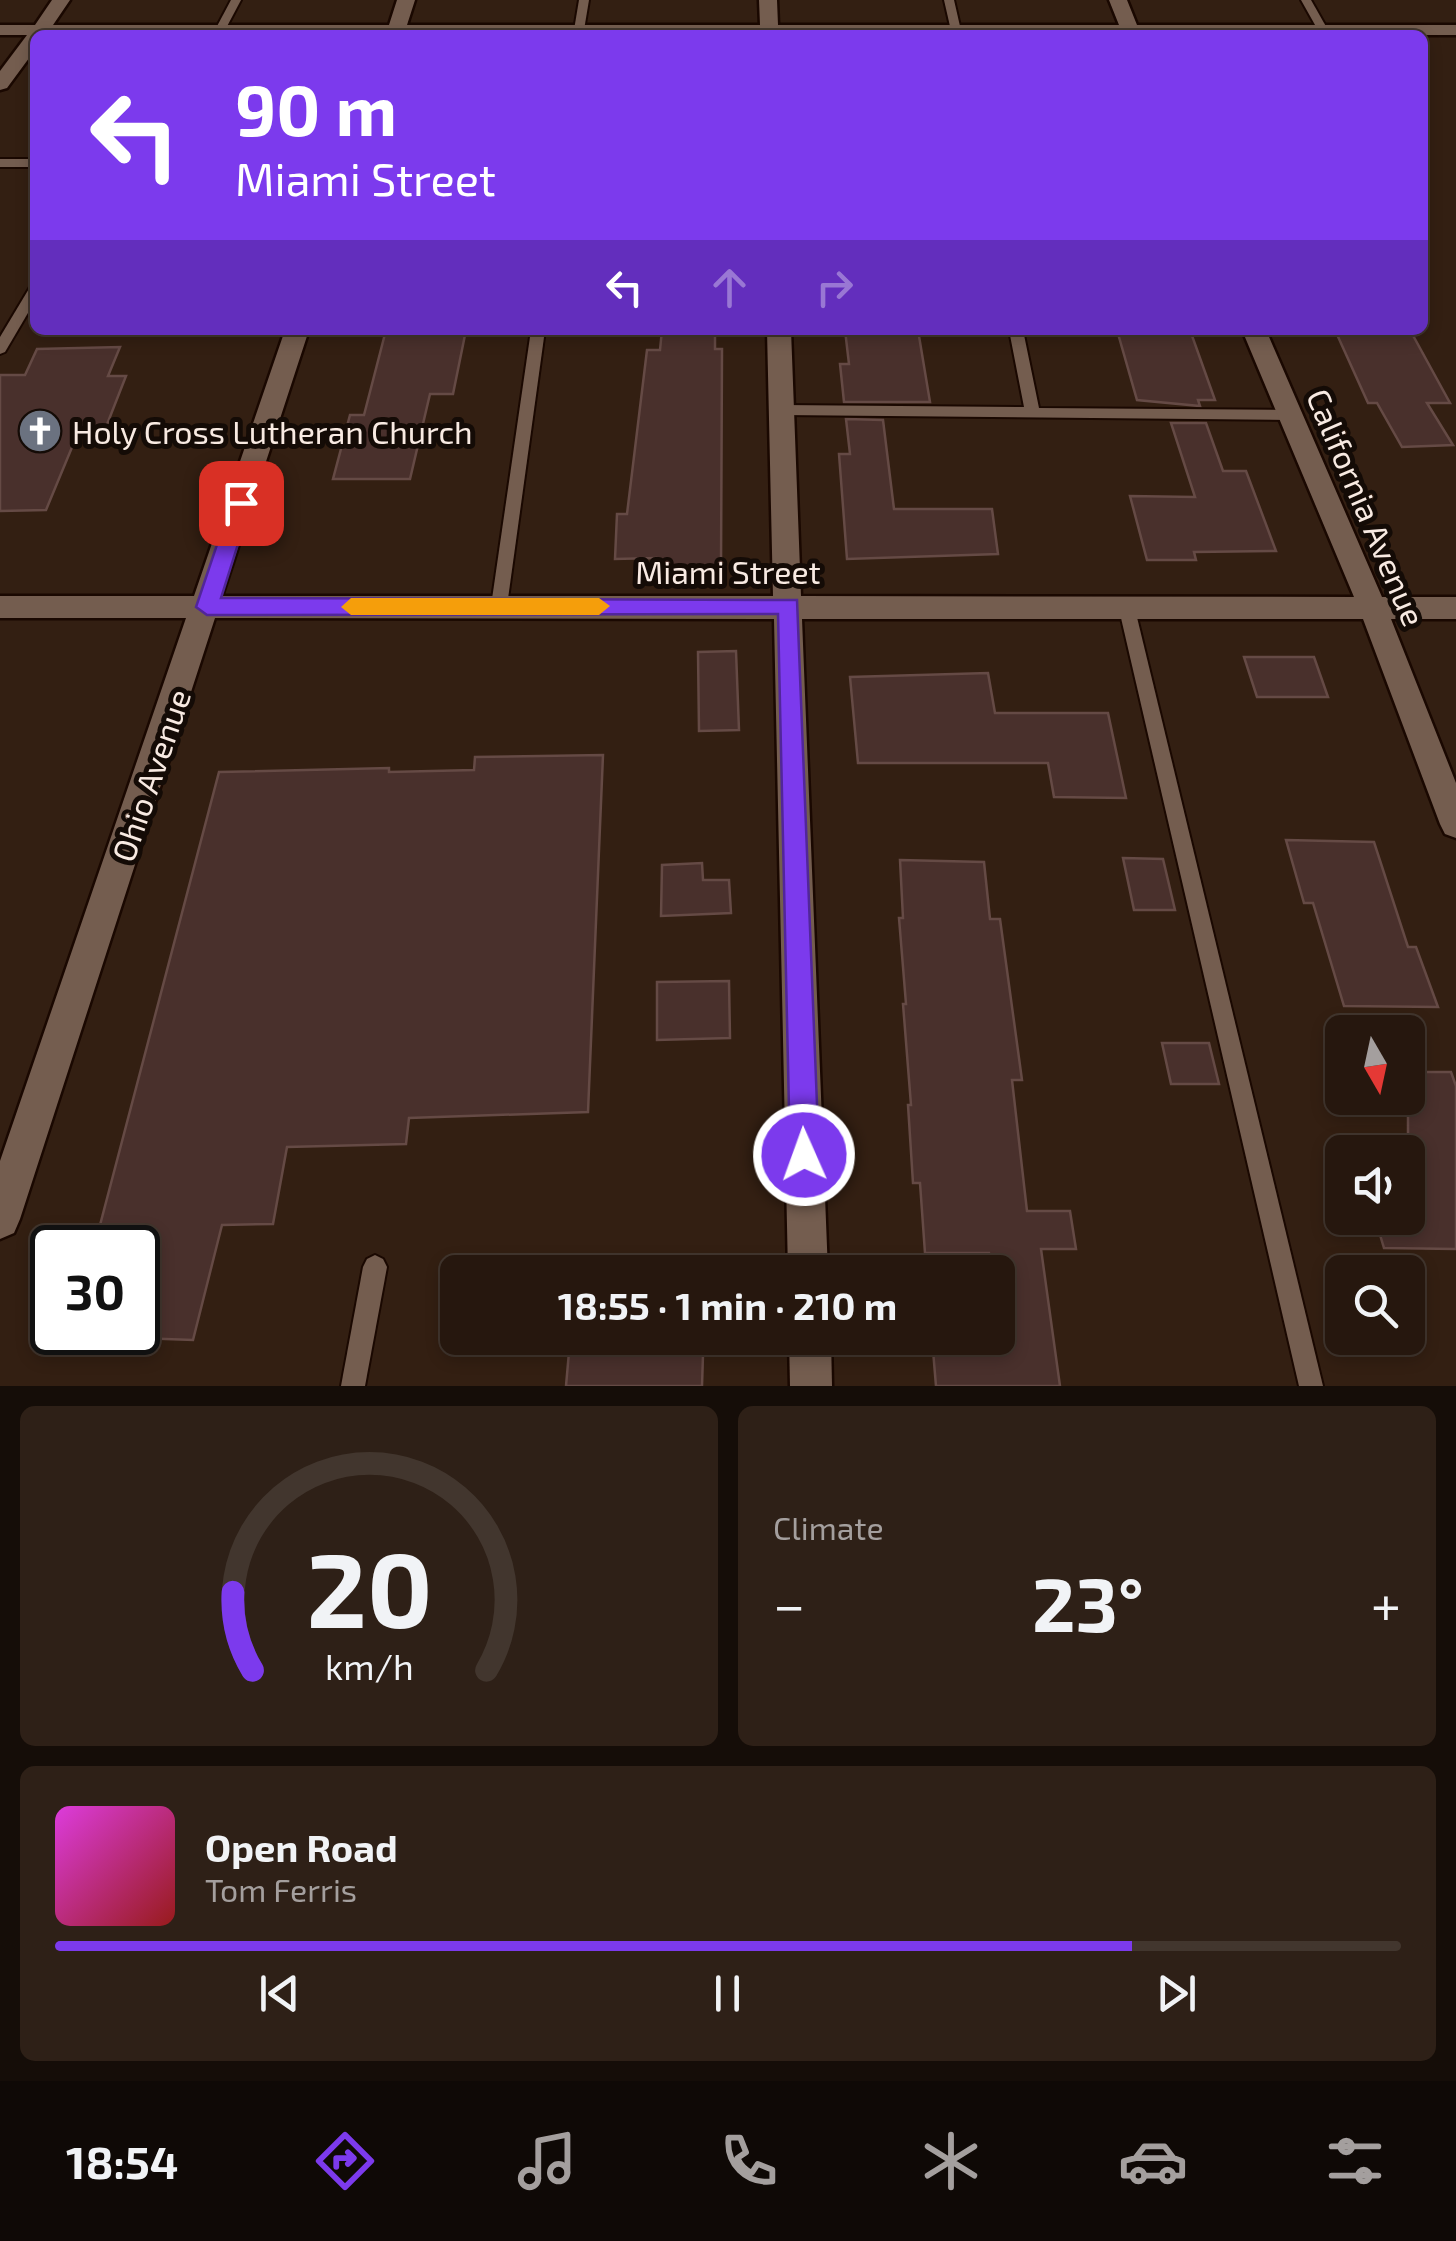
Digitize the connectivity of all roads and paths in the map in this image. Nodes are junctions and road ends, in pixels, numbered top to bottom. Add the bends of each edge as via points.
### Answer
1 (61, 0) edge
2 (236, 0) edge
3 (406, 0) edge
4 (584, 0) edge
5 (768, 0) edge
6 (949, 0) edge
7 (1118, 0) edge
8 (1306, 0) edge
9 (0, 30) edge
10 (40, 30) edge
11 (220, 30) edge
12 (396, 30) edge
13 (578, 30) edge
14 (769, 30) edge
15 (956, 30) edge
16 (1130, 30) edge
17 (1324, 30) joint
18 (1456, 30) edge
19 (30, 33) edge
20 (30, 43) edge
21 (0, 84) edge
22 (0, 163) edge
23 (30, 163) edge
24 (30, 298) edge
25 (295, 335) edge
26 (537, 335) edge
27 (778, 335) edge
28 (1017, 335) edge
29 (1256, 335) edge
30 (0, 349) edge
31 (781, 410) junction
32 (1033, 414) junction
33 (1290, 415) junction
34 (1126, 605) junction
35 (499, 606) junction
36 (789, 606) junction
37 (0, 607) edge
38 (207, 607) junction
39 (1456, 608) edge
40 (1373, 609) junction
41 (1456, 824) edge
42 (0, 1219) edge
43 (808, 1255) edge
44 (374, 1267) dead end
45 (810, 1355) edge
46 (353, 1386) edge
47 (811, 1386) edge
48 (1312, 1386) edge

1 - 10 street
2 - 11 lane
3 - 12 street
4 - 13 lane
5 - 14 street
6 - 15 lane
7 - 16 street
8 - 17 lane
9 - 19 street
17 - 18 street
20 - 21 street
22 - 23 lane
24 - 30 lane
25 - 38 street, Ohio Avenue
26 - 35 lane
27 - 31 street
28 - 32 lane
29 - 33 street, California Avenue
31 - 32 lane
31 - 36 street
32 - 33 lane
33 - 40 street, California Avenue
34 - 36 street, Miami Street
34 - 40 street, Miami Street
34 - 48 lane
35 - 36 street, Miami Street
35 - 38 street, Miami Street
36 - 43 street
37 - 38 street, Miami Street
38 - 42 street, Ohio Avenue
39 - 40 street, Miami Street
40 - 41 street, California Avenue
44 - 46 lane
45 - 47 street

